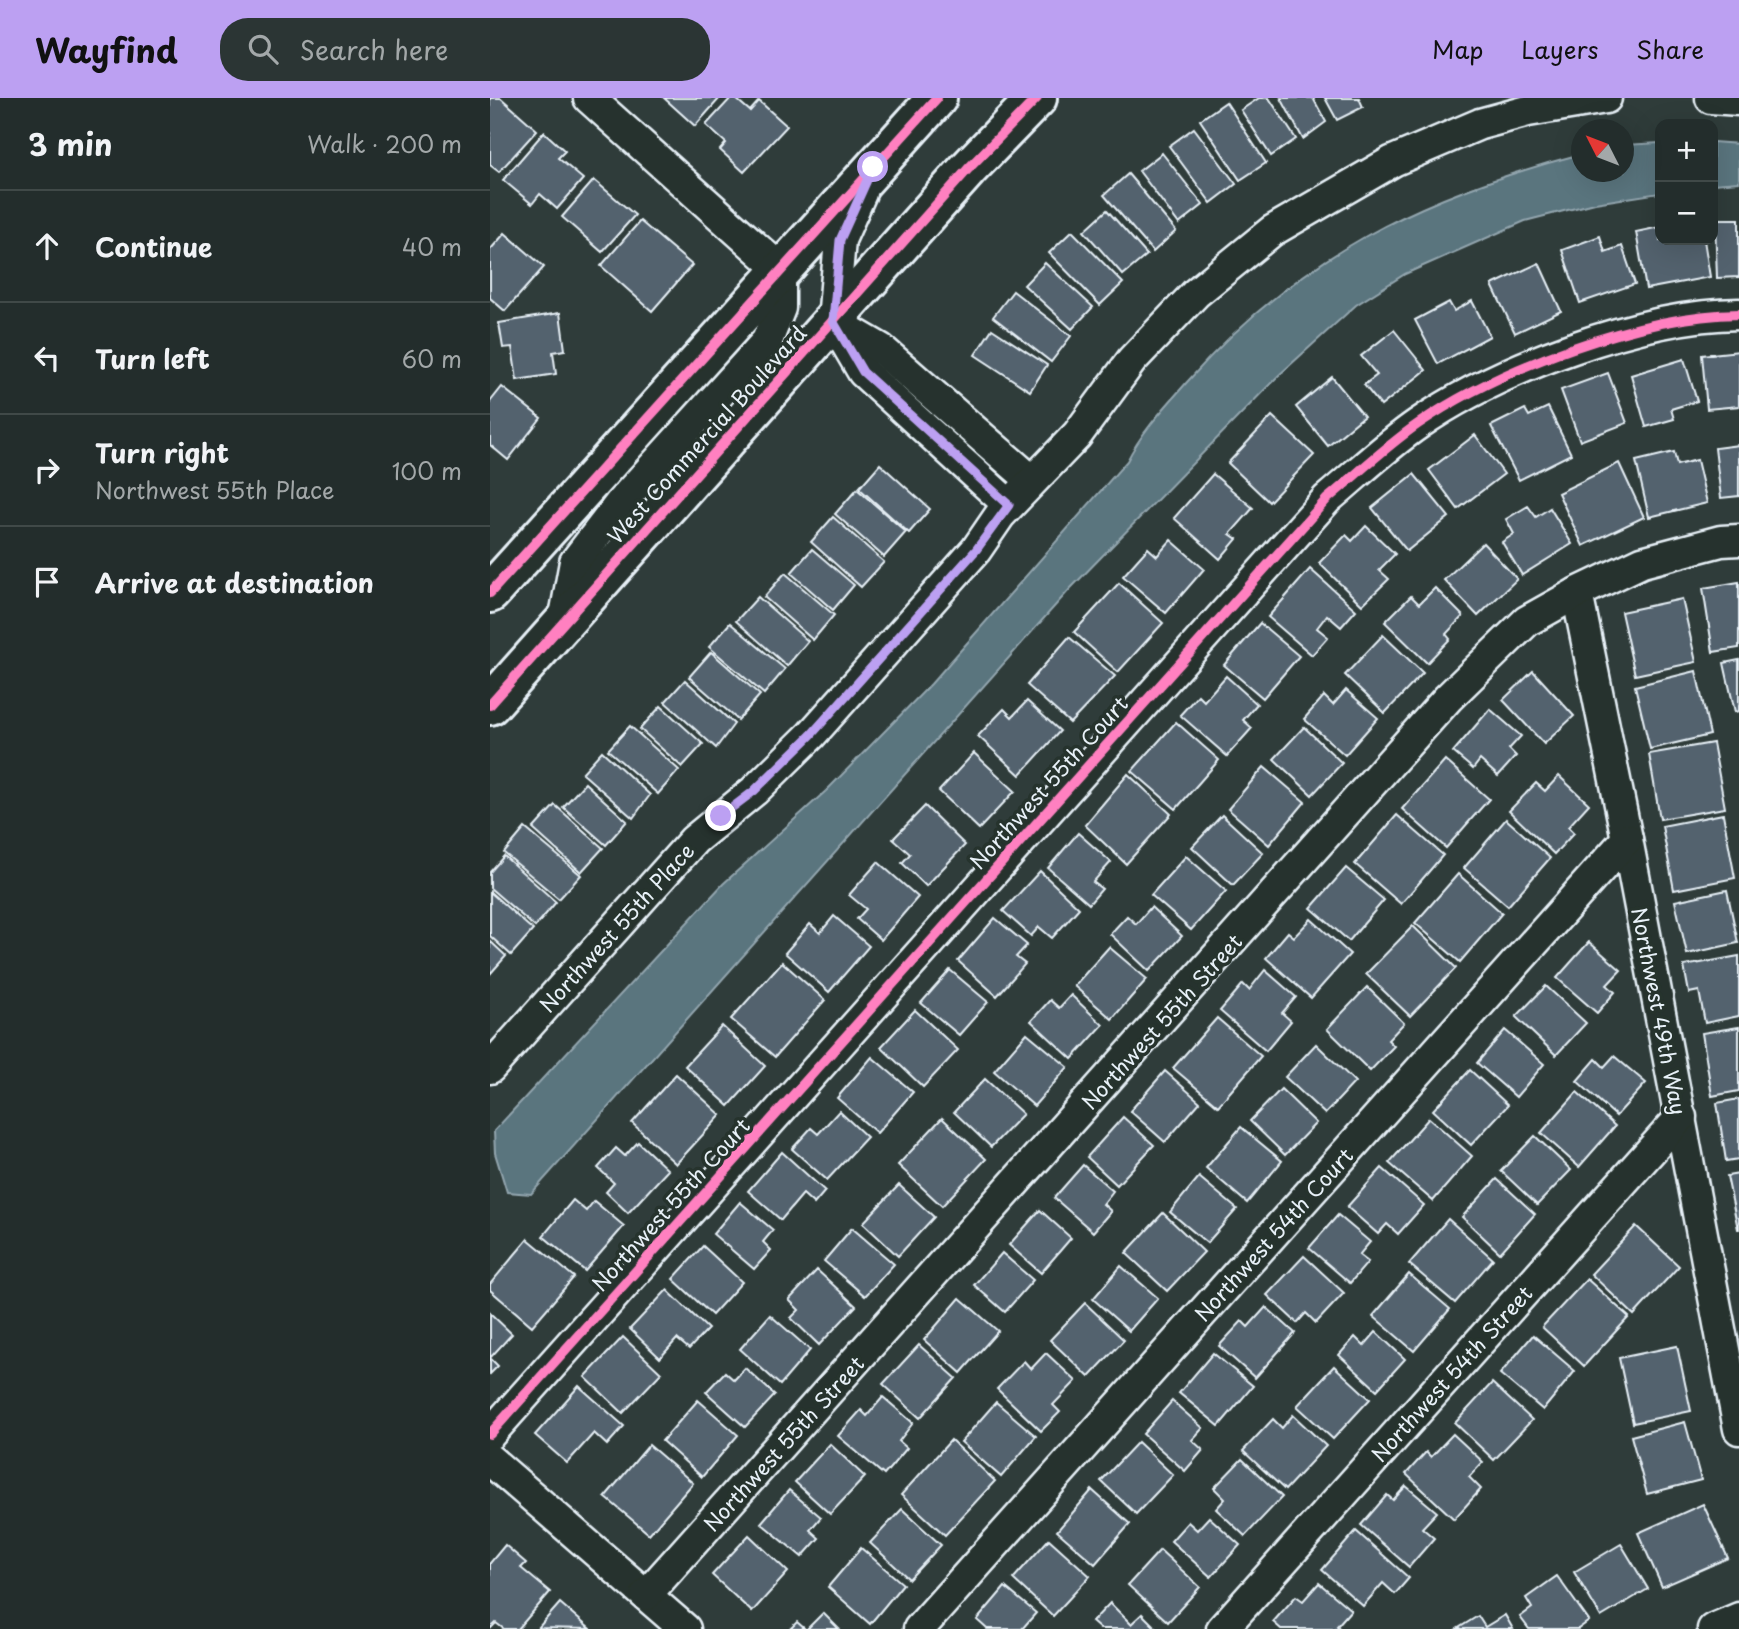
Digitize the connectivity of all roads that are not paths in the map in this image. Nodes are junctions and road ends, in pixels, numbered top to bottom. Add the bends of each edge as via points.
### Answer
1 (589, 98) edge
2 (937, 98) edge
3 (1037, 98) edge
4 (1606, 98) edge
5 (1711, 98) edge
6 (1739, 100) edge
7 (873, 167) junction
8 (780, 269) junction
9 (1739, 314) edge
10 (833, 321) junction
11 (1031, 480) junction
12 (1009, 505) junction
13 (1739, 540) edge
14 (490, 593) edge
15 (1577, 593) junction
16 (564, 622) junction
17 (490, 705) edge
18 (1627, 839) junction
19 (490, 1068) edge
20 (1681, 1117) junction
21 (1733, 1362) edge
22 (1739, 1429) edge
23 (490, 1434) edge
24 (490, 1460) edge
25 (646, 1595) junction
26 (1739, 1618) edge
27 (685, 1629) edge
28 (919, 1629) edge
29 (1222, 1629) edge
30 (1713, 1629) edge

1 - 8 street
2 - 7 highway, West Commercial Boulevard
3 - 10 highway, West Commercial Boulevard
4 - 11 street, Northwest 55th Place via 1528,111 1446,137 1351,182 1272,231 1161,328 1077,435
5 - 6 street
7 - 8 highway, West Commercial Boulevard
7 - 10 street, West Commercial Boulevard via 840,240
8 - 14 highway, West Commercial Boulevard
8 - 16 street, West Commercial Boulevard via 780,308 767,341 622,501 575,562
9 - 23 street, Northwest 55th Court via 1631,329 1503,377 1419,424 1327,499
10 - 11 street via 881,349
10 - 12 street via 863,372
10 - 16 highway, West Commercial Boulevard
11 - 12 street, Northwest 55th Place
12 - 19 street, Northwest 55th Place via 976,550 811,735 754,791 694,840
13 - 15 street, Northwest 55th Street via 1642,562
15 - 18 street, Northwest 49th Way
15 - 25 street, Northwest 55th Street via 1527,621 1448,698
16 - 17 highway, West Commercial Boulevard
18 - 20 street, Northwest 49th Way
18 - 28 street, Northwest 54th Court
20 - 21 street, Northwest 49th Way
20 - 29 street, Northwest 54th Street
21 - 22 street, Northwest 49th Way
24 - 25 street
25 - 27 street
26 - 30 street

